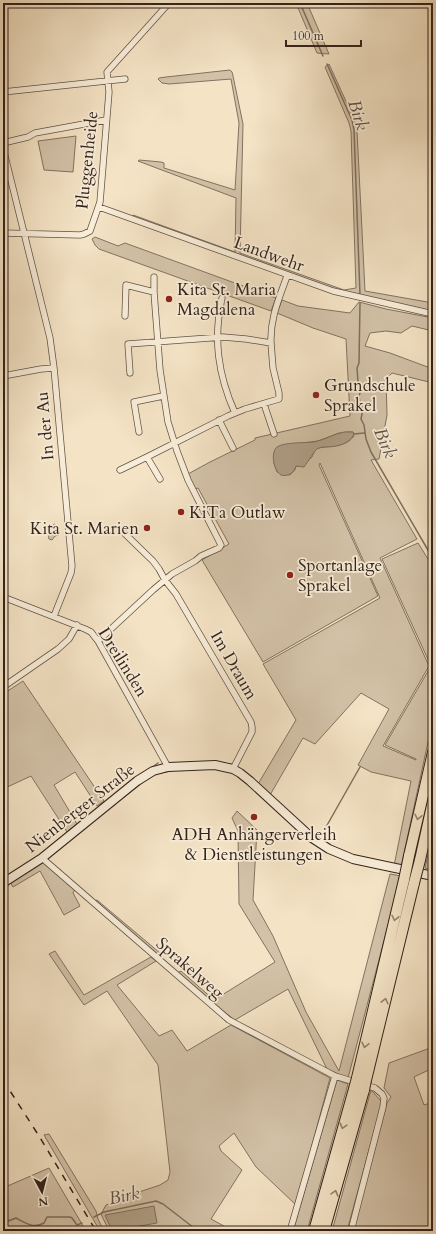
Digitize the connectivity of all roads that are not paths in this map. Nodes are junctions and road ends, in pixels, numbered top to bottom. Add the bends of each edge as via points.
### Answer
1 (169, 3) edge
2 (125, 79) dead end
3 (107, 81) junction
4 (3, 92) edge
5 (106, 120) junction
6 (3, 143) edge
7 (3, 148) edge
8 (99, 207) junction
9 (3, 233) edge
10 (24, 233) junction
11 (287, 276) junction
12 (154, 277) dead end
13 (154, 292) junction
14 (222, 298) dead end
15 (433, 314) edge
16 (125, 316) dead end
17 (217, 338) junction
18 (158, 342) junction
19 (271, 343) junction
20 (54, 368) junction
21 (130, 373) dead end
22 (3, 376) edge
23 (163, 396) junction
24 (264, 404) junction
25 (235, 413) junction
26 (219, 420) junction
27 (139, 432) dead end
28 (274, 434) dead end
29 (174, 443) junction
30 (233, 448) dead end
31 (147, 457) junction
32 (120, 470) dead end
33 (160, 479) dead end
34 (122, 531) dead end
35 (165, 580) junction
36 (3, 597) edge
37 (54, 616) junction
38 (77, 625) junction
39 (98, 641) junction
40 (3, 687) edge
41 (433, 752) edge
42 (168, 767) junction
43 (233, 769) junction
44 (433, 801) edge
45 (42, 858) junction
46 (433, 876) edge
47 (3, 883) edge
48 (336, 1076) junction
49 (361, 1079) junction
50 (359, 1090) junction
51 (290, 1231) edge
52 (314, 1231) edge
53 (324, 1231) edge
54 (351, 1231) edge

1 - 3 street via 108,70
2 - 3 street
3 - 4 street
3 - 5 street, Pluggenheide via 109,92
5 - 6 street via 35,132 28,137
5 - 8 street, Pluggenheide
7 - 10 street, In der Au
8 - 10 street, Pluggenheide via 90,231 84,234
8 - 11 street, Landwehr
9 - 10 street
10 - 20 street, In der Au via 50,338
11 - 15 street, Landwehr via 342,294
11 - 19 street via 276,306
12 - 13 street
13 - 16 street via 126,285
13 - 18 street
14 - 17 street
17 - 18 street
17 - 19 street
17 - 25 street via 221,374
18 - 21 street via 128,344
18 - 23 street
19 - 24 street via 279,397
20 - 22 street
20 - 37 street, In der Au via 72,566
23 - 27 street via 134,402
23 - 29 street
24 - 25 street
24 - 28 street
25 - 26 street
26 - 29 street
26 - 30 street
29 - 31 street
29 - 35 street via 188,480 221,544 219,548 201,556
31 - 32 street
31 - 33 street
34 - 35 street, Im Draum via 153,561
35 - 39 street
35 - 43 street, Im Draum via 180,600 252,724 251,734
36 - 37 street, Dreilinden
37 - 38 street, Dreilinden
38 - 39 street, Dreilinden via 91,632
38 - 40 street via 70,639
39 - 42 street, Dreilinden
41 -> 49 highway, bridge
42 - 43 street, Nienberger Straße via 215,765
42 - 45 street, Nienberger Straße via 154,771 137,781
43 - 46 street, Nienberger Straße via 250,781 312,838 329,849 353,859
49 -> 44 highway, bridge via 420,860
45 - 47 street, Nienberger Straße
45 - 48 street, Sprakelweg via 229,1020
48 - 51 street
48 - 54 street, Sprakelweg via 375,1088 384,1098 384,1107
49 - 50 highway, bridge
50 -> 52 highway
53 -> 50 highway

